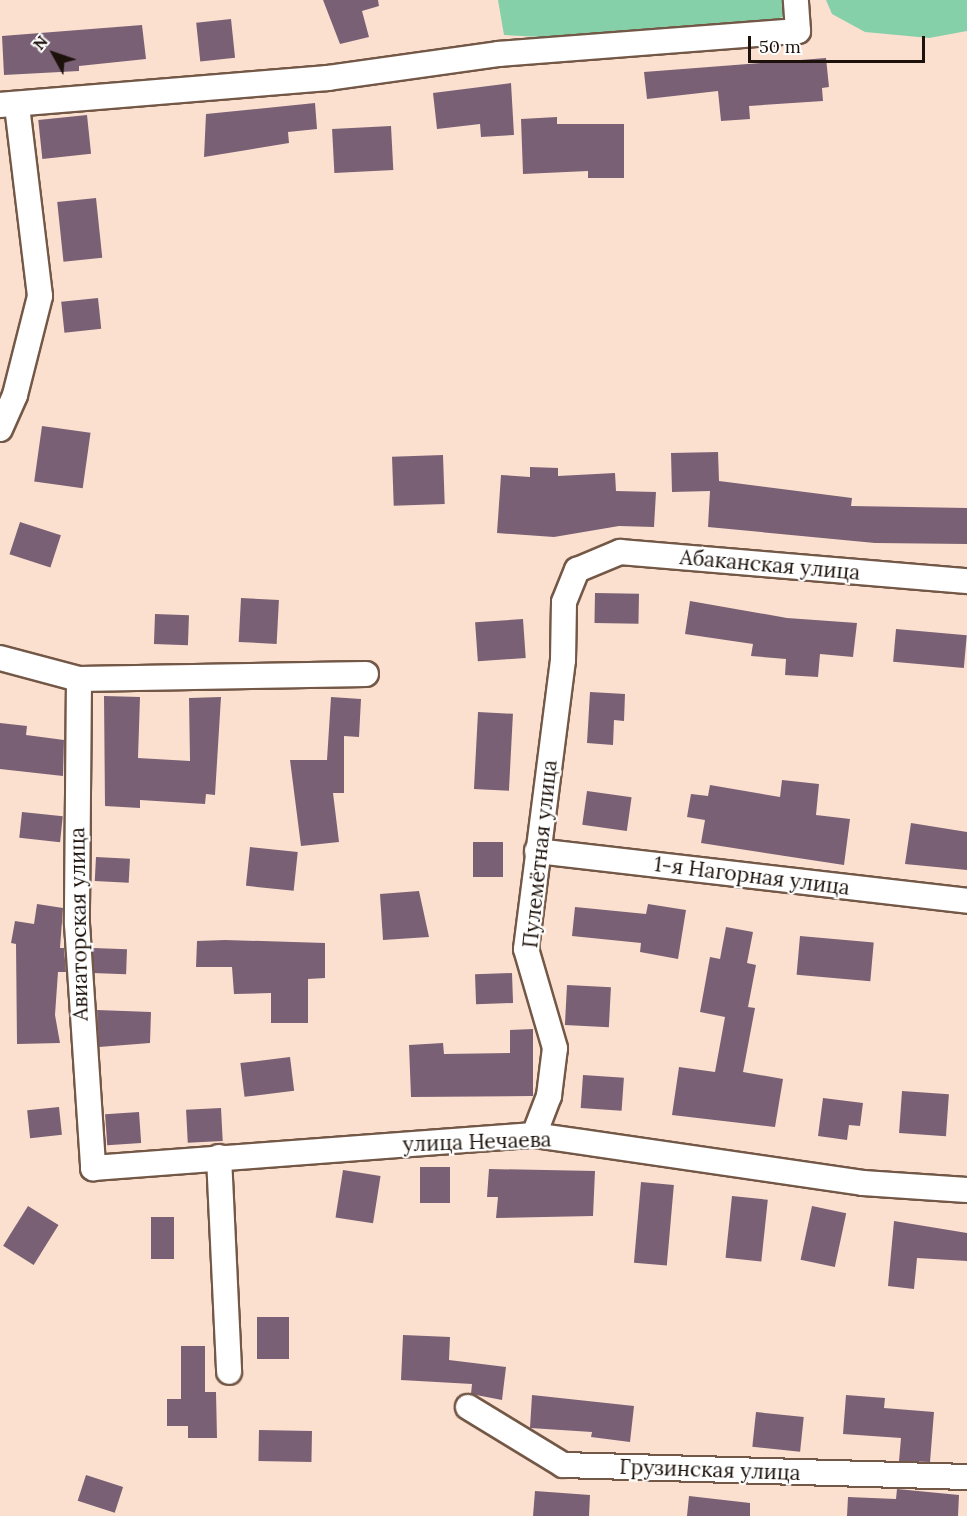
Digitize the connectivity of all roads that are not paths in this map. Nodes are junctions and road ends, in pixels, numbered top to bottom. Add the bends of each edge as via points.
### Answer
1 (796, 0) edge
2 (8, 105) edge
3 (0, 429) edge
4 (578, 570) joint
5 (967, 581) edge
6 (0, 658) edge
7 (366, 674) dead end
8 (79, 679) junction
9 (537, 851) junction
10 (967, 901) edge
11 (534, 1135) junction
12 (219, 1158) junction
13 (93, 1168) joint
14 (967, 1190) edge
15 (229, 1372) dead end
16 (468, 1407) dead end
17 (967, 1477) edge

1 - 2 street via 798,31 498,54 328,78
2 - 3 street via 40,296 15,395
4 - 5 street, Абаканская улица via 620,552
4 - 9 street, Пулемётная улица via 564,602 563,660
6 - 8 street
7 - 8 street
8 - 13 street, Авиаторская улица via 78,959
9 - 10 street, 1-я Нагорная улица
9 - 11 street, Пулемётная улица via 526,949 555,1048 549,1096
11 - 12 street, улица Нечаева
11 - 14 street, улица Нечаева via 863,1183
12 - 13 street, улица Нечаева
12 - 15 street
16 - 17 street, Грузинская улица via 563,1465

